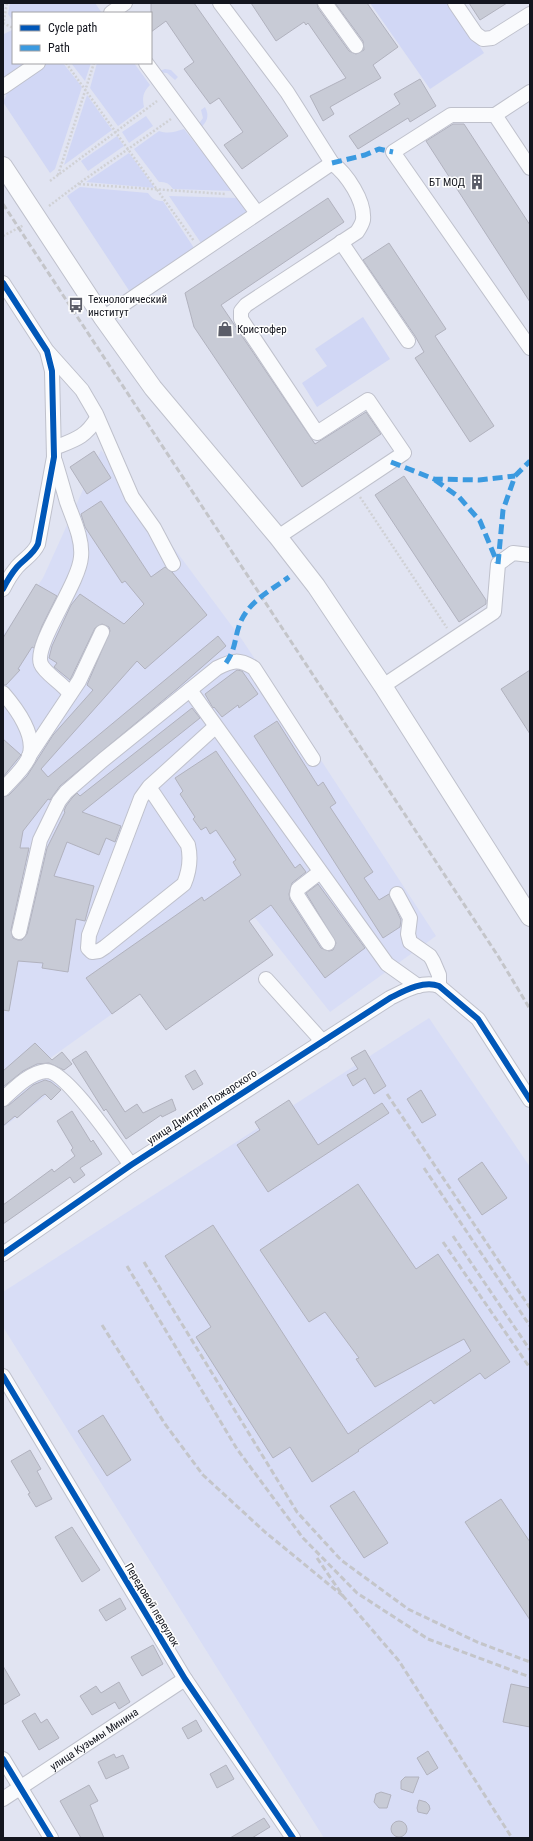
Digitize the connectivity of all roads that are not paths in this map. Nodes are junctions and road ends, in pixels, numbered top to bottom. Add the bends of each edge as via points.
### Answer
1 (125, 3) edge
2 (220, 3) edge
3 (325, 3) edge
4 (455, 3) edge
5 (112, 12) edge
6 (530, 14) edge
7 (356, 46) dead end
8 (37, 64) edge
9 (147, 64) edge
10 (3, 87) edge
11 (530, 92) edge
12 (495, 115) junction
13 (332, 163) junction
14 (3, 166) edge
15 (530, 168) edge
16 (258, 213) junction
17 (341, 242) junction
18 (3, 283) edge
19 (103, 318) junction
20 (408, 341) dead end
21 (530, 348) edge
22 (47, 351) junction
23 (97, 418) junction
24 (84, 436) junction
25 (109, 446) junction
26 (54, 453) junction
27 (278, 537) junction
28 (530, 555) edge
29 (173, 564) dead end
30 (3, 589) edge
31 (102, 632) dead end
32 (383, 686) junction
33 (190, 690) junction
34 (3, 693) edge
35 (70, 694) junction
36 (215, 727) junction
37 (29, 756) junction
38 (313, 759) dead end
39 (149, 786) junction
40 (3, 789) edge
41 (320, 872) junction
42 (397, 894) dead end
43 (530, 917) edge
44 (19, 932) dead end
45 (328, 943) dead end
46 (266, 979) dead end
47 (418, 986) junction
48 (440, 986) junction
49 (323, 1042) junction
50 (3, 1099) edge
51 (530, 1100) edge
52 (131, 1165) junction
53 (3, 1254) edge
54 (3, 1376) edge
55 (185, 1679) junction
56 (3, 1758) edge
57 (21, 1787) junction
58 (3, 1799) edge
59 (51, 1838) edge
60 (292, 1838) edge

1 - 5 street
2 - 13 street via 287,92
3 - 7 street
4 - 6 street via 476,34 483,39 492,38
8 - 10 street
9 - 16 street
11 - 12 street
12 - 15 street
12 - 21 street via 451,115 393,152
13 - 16 street
13 - 17 street via 350,182 361,206 363,221 357,232
14 - 19 main road
16 - 19 street
17 - 20 street
17 - 27 street via 246,305 241,311 241,319 317,433 368,400 404,453
18 - 22 street
19 - 27 main road via 153,388
22 - 23 street via 82,390
22 - 26 street via 52,371
23 - 24 street
23 - 25 street
24 - 25 street
24 - 26 street
25 - 29 street via 132,497 154,528
26 - 30 street via 38,544 31,556 13,572
26 - 35 street via 79,537 82,556 76,578 47,634 39,659 42,667
27 - 32 main road via 316,586
28 - 32 street via 513,553 498,564 494,612
31 - 35 street via 89,662
32 - 43 main road
33 - 36 street
33 - 38 street via 226,663 238,661 247,664 254,668
33 - 44 street via 103,760 59,801 40,840
34 - 37 street via 23,718 28,732
35 - 37 street
36 - 39 street
36 - 41 street
37 - 40 street
39 - 39 street via 141,798 89,935 88,948 92,952 105,947 184,884 190,852 188,845
41 - 45 street via 296,892 298,899
41 - 47 street via 387,964
42 - 48 street via 410,918 410,942 430,956
46 - 49 street
47 - 48 street
47 - 49 street, улица Дмитрия Пожарского via 390,998
48 - 51 street via 478,1019
49 - 52 street, улица Дмитрия Пожарского
50 - 52 street via 29,1077 48,1071 54,1073 95,1116
52 - 53 street, улица Дмитрия Пожарского
54 - 55 street, Передовой переулок
55 - 57 street, улица Кузьмы Минина
55 - 60 street, Передовой переулок
56 - 57 street
57 - 58 street, улица Кузьмы Минина
57 - 59 street

